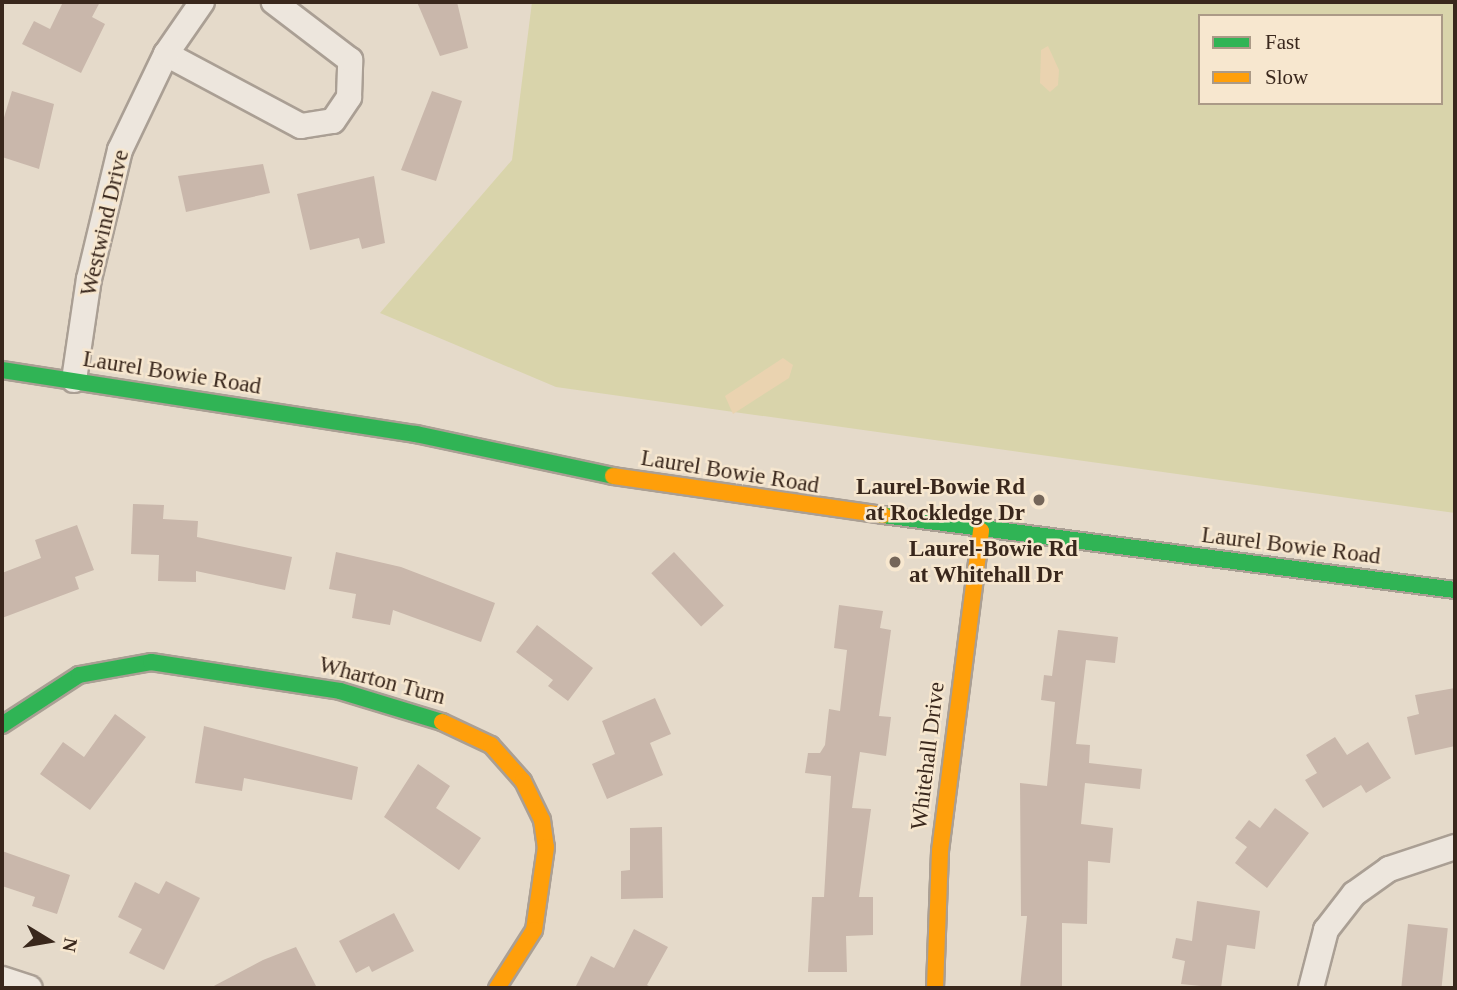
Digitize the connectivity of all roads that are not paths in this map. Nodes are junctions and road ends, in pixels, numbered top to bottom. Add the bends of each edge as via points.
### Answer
1 (202, 2) edge
2 (274, 2) edge
3 (166, 54) junction
4 (2, 370) edge
5 (74, 380) junction
6 (981, 531) junction
7 (1455, 590) edge
8 (2, 725) edge
9 (1455, 847) edge
10 (497, 988) edge
11 (935, 988) edge
12 (1311, 988) edge

1 - 3 street, Westwind Drive
2 - 3 street via 350,61 349,97 334,121 301,126
3 - 5 street, Westwind Drive via 120,150 104,205
4 - 5 main road, Laurel Bowie Road
5 - 6 main road, Laurel Bowie Road via 416,434 658,486
6 - 7 main road, Laurel Bowie Road
6 - 11 main road, Whitehall Drive via 940,851
8 - 10 main road, Wharton Turn via 79,675 151,662 340,691 463,728 491,745 523,781 542,820 546,848 534,930
9 - 12 street via 1389,869 1354,894 1326,930

